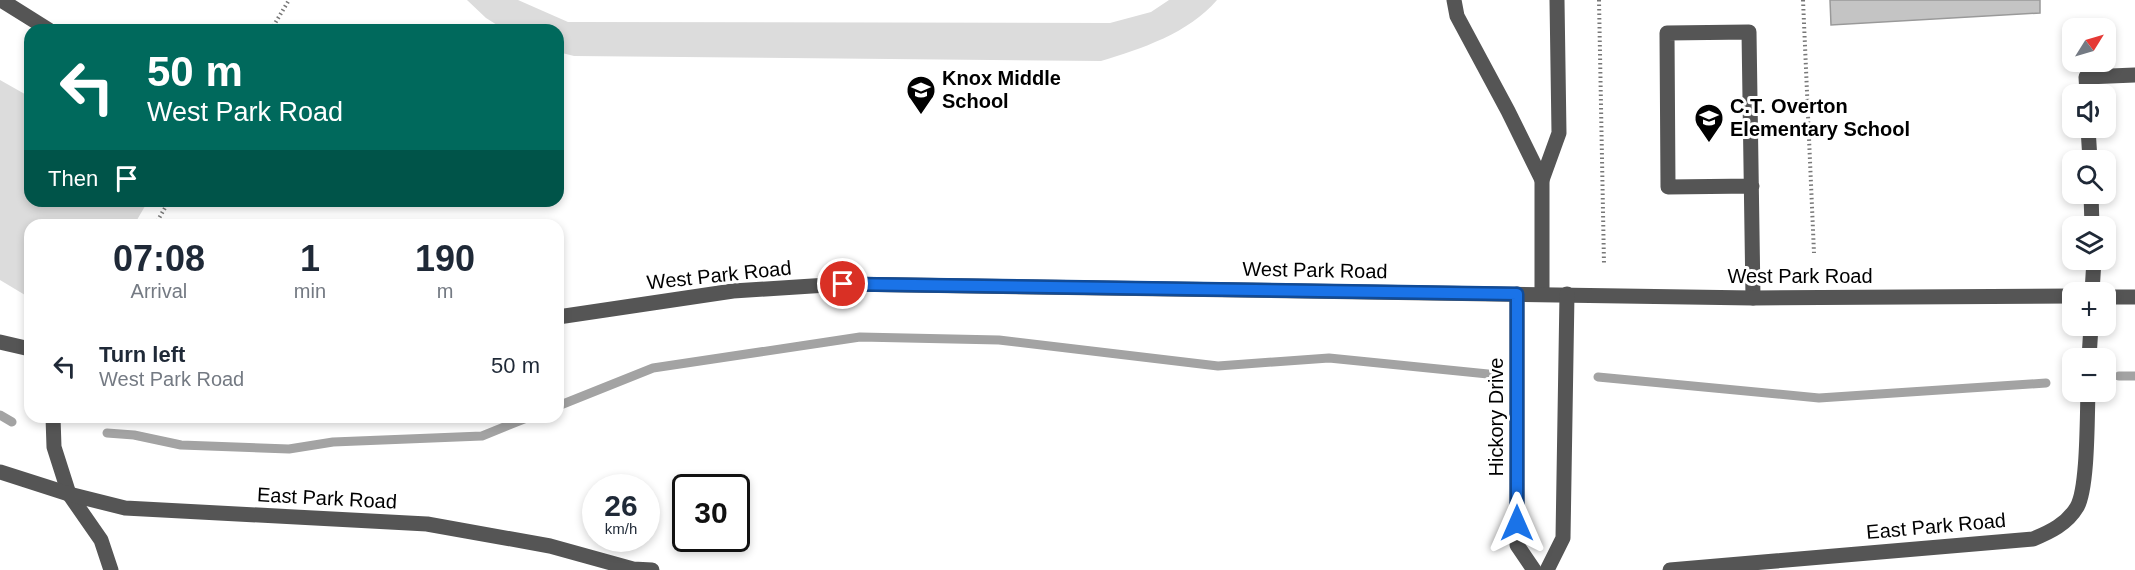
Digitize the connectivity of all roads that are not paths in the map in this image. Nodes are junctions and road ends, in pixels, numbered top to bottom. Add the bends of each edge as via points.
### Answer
1 (1, 0) edge
2 (1454, 0) edge
3 (1557, 0) edge
4 (39, 24) edge
5 (2135, 75) edge
6 (2086, 84) edge
7 (1542, 180) junction
8 (1752, 186) junction
9 (1517, 294) junction
10 (1542, 294) junction
11 (1567, 294) junction
12 (2062, 296) edge
13 (2116, 297) edge
14 (2135, 297) edge
15 (1753, 298) junction
16 (564, 316) edge
17 (0, 342) edge
18 (24, 348) edge
19 (2087, 402) edge
20 (53, 423) edge
21 (0, 472) edge
22 (69, 494) junction
23 (109, 568) edge
24 (652, 570) edge
25 (1534, 570) edge
26 (1547, 570) edge
27 (1670, 570) edge

1 - 4 street
2 - 7 street via 1457,16
3 - 7 street via 1559,133
5 - 6 street via 2086,77
7 - 10 street
8 - 8 street via 1749,32 1666,33 1668,187
8 - 15 street
9 - 10 street, West Park Road
9 - 16 street, West Park Road via 843,284 733,291
9 - 25 street, Hickory Drive via 1517,545
10 - 11 street, West Park Road
11 - 15 street, West Park Road
11 - 26 street via 1563,538
12 - 15 street, West Park Road
13 - 14 street
17 - 18 street
19 - 27 street, East Park Road via 2083,489 2078,506 2065,522 2033,539
20 - 22 street via 54,447
21 - 22 street, East Park Road
22 - 23 street via 101,540
22 - 24 street, East Park Road via 125,508 427,524 550,546 633,569

